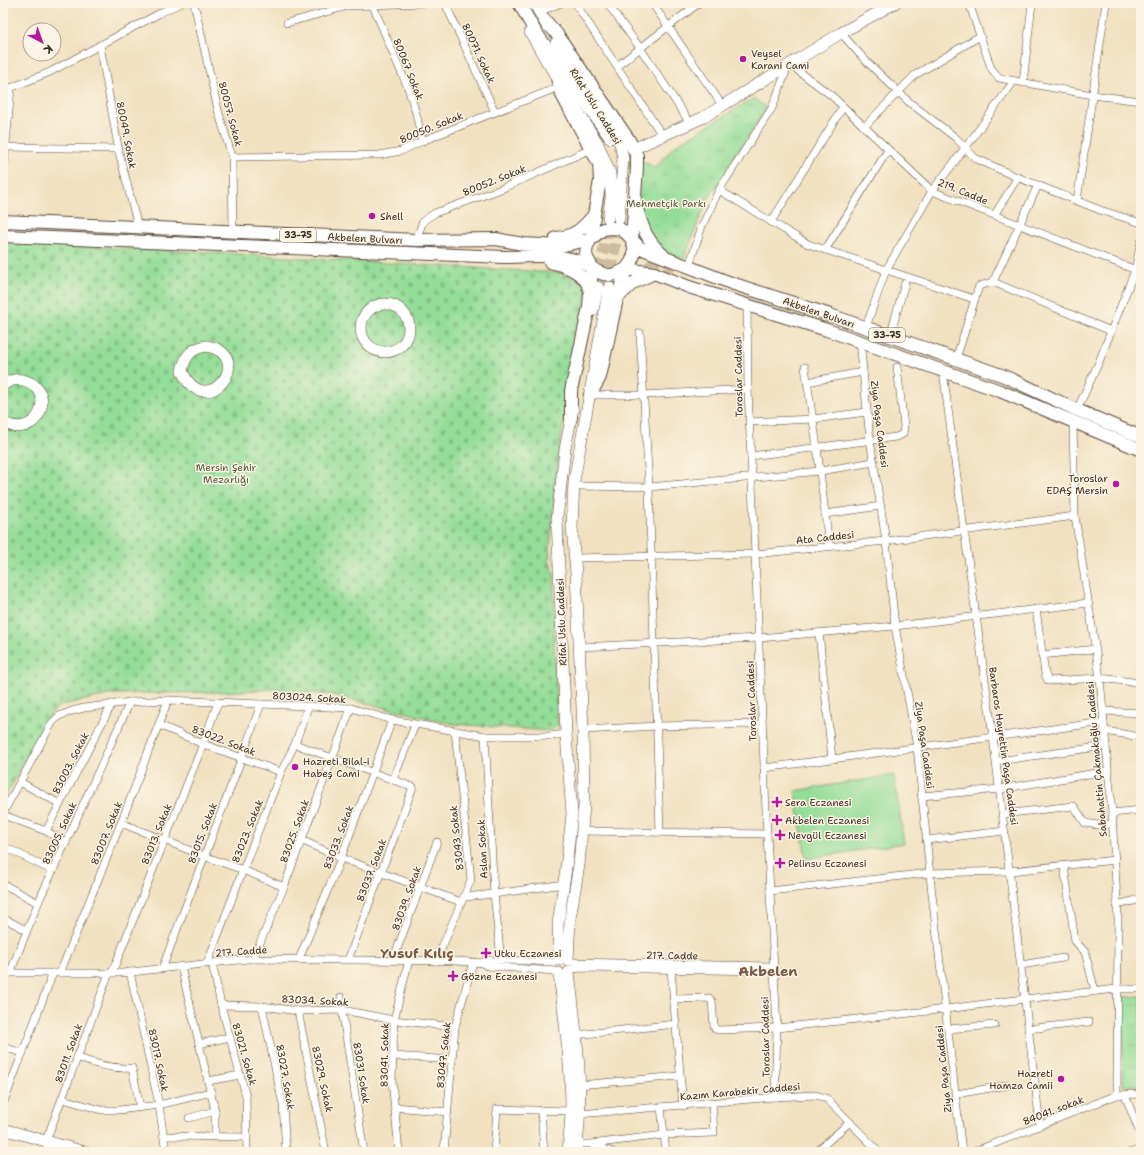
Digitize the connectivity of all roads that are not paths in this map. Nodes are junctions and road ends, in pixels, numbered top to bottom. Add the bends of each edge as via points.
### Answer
1 (181, 3) edge
2 (194, 3) edge
3 (422, 3) edge
4 (445, 3) edge
5 (515, 3) edge
6 (519, 3) edge
7 (561, 3) edge
8 (575, 3) edge
9 (607, 3) edge
10 (652, 3) edge
11 (699, 3) edge
12 (895, 3) edge
13 (969, 3) edge
14 (1032, 3) edge
15 (1106, 3) edge
16 (348, 5) edge
17 (372, 6) junction
18 (539, 11) edge
19 (287, 23) dead end
20 (668, 26) junction
21 (841, 33) junction
22 (980, 36) junction
23 (100, 45) junction
24 (640, 48) junction
25 (789, 64) junction
26 (618, 66) junction
27 (556, 75) junction
28 (1014, 81) junction
29 (1023, 83) junction
30 (559, 87) junction
31 (11, 88) junction
32 (3, 91) edge
33 (898, 92) junction
34 (1092, 95) junction
35 (1141, 101) edge
36 (722, 105) junction
37 (843, 107) junction
38 (496, 112) junction
39 (690, 123) junction
40 (864, 127) junction
41 (662, 135) junction
42 (610, 137) tunnel mouth
43 (422, 141) junction
44 (7, 147) junction
45 (966, 147) junction
46 (119, 149) junction
47 (591, 149) junction
48 (633, 149) junction
49 (888, 150) junction
50 (232, 157) junction
51 (3, 177) edge
52 (1018, 177) junction
53 (1038, 185) junction
54 (719, 190) junction
55 (932, 191) junction
56 (1077, 201) junction
57 (635, 202) junction
58 (995, 214) junction
59 (594, 215) junction
60 (3, 221) edge
61 (610, 222) junction
62 (771, 222) junction
63 (1141, 223) edge
64 (1019, 224) junction
65 (138, 227) junction
66 (233, 232) junction
67 (3, 236) edge
68 (496, 239) junction
69 (591, 239) junction
70 (416, 240) junction
71 (632, 240) junction
72 (1141, 242) edge
73 (825, 250) junction
74 (504, 257) junction
75 (667, 258) junction
76 (689, 266) junction
77 (595, 269) junction
78 (626, 269) junction
79 (886, 270) junction
80 (1138, 271) edge
81 (654, 273) junction
82 (672, 273) tunnel mouth
83 (993, 282) junction
84 (905, 283) dead end
85 (599, 289) junction
86 (616, 299) junction
87 (974, 299) junction
88 (747, 305) junction
89 (402, 310) joint
90 (866, 327) junction
91 (1111, 331) junction
92 (640, 333) dead end
93 (890, 336) junction
94 (860, 341) junction
95 (220, 352) joint
96 (956, 359) junction
97 (805, 367) dead end
98 (897, 367) dead end
99 (943, 371) junction
100 (863, 372) junction
101 (807, 382) junction
102 (3, 385) edge
103 (748, 390) junction
104 (1000, 391) junction
105 (590, 395) junction
106 (643, 395) junction
107 (1077, 410) junction
108 (867, 412) junction
109 (571, 418) joint
110 (813, 419) junction
111 (3, 422) edge
112 (750, 422) junction
113 (1073, 422) junction
114 (1140, 432) edge
115 (870, 440) junction
116 (817, 447) junction
117 (1141, 450) edge
118 (751, 456) junction
119 (874, 462) junction
120 (820, 471) junction
121 (752, 477) junction
122 (574, 486) junction
123 (649, 487) junction
124 (881, 506) junction
125 (825, 514) junction
126 (1075, 516) junction
127 (964, 530) junction
128 (886, 540) junction
129 (829, 546) junction
130 (755, 554) junction
131 (651, 557) junction
132 (575, 558) junction
133 (1088, 603) junction
134 (1036, 608) junction
135 (976, 615) junction
136 (895, 626) junction
137 (819, 633) junction
138 (758, 638) junction
139 (654, 643) junction
140 (580, 647) junction
141 (1095, 648) junction
142 (1042, 655) junction
143 (1100, 678) junction
144 (1141, 683) edge
145 (168, 700) junction
146 (130, 702) junction
147 (218, 702) junction
148 (112, 704) junction
149 (261, 704) junction
150 (308, 707) junction
151 (351, 708) junction
152 (1103, 711) junction
153 (1141, 713) edge
154 (392, 720) junction
155 (1104, 722) junction
156 (762, 724) junction
157 (159, 725) junction
158 (415, 725) junction
159 (657, 726) junction
160 (583, 730) junction
161 (455, 731) junction
162 (1104, 731) junction
163 (566, 734) junction
164 (486, 736) junction
165 (993, 737) junction
166 (1141, 737) edge
167 (203, 744) junction
168 (295, 744) junction
169 (1106, 746) junction
170 (917, 747) junction
171 (242, 757) junction
172 (332, 758) junction
173 (832, 759) junction
174 (996, 761) junction
175 (764, 768) junction
176 (1108, 771) junction
177 (281, 772) junction
178 (373, 773) junction
179 (393, 780) junction
180 (20, 782) junction
181 (1000, 790) junction
182 (921, 796) junction
183 (60, 804) junction
184 (1141, 810) edge
185 (1112, 813) junction
186 (3, 814) edge
187 (1003, 814) junction
188 (121, 823) junction
189 (1112, 824) junction
190 (46, 831) junction
191 (582, 831) junction
192 (1005, 831) junction
193 (660, 832) junction
194 (767, 834) junction
195 (301, 840) junction
196 (926, 840) junction
197 (165, 841) junction
198 (437, 842) dead end
199 (66, 843) junction
200 (3, 846) edge
201 (204, 856) junction
202 (341, 858) junction
203 (1114, 860) junction
204 (1064, 866) junction
205 (243, 870) junction
206 (52, 871) junction
207 (381, 872) junction
208 (1010, 872) junction
209 (929, 873) junction
210 (3, 884) edge
211 (564, 884) junction
212 (284, 887) junction
213 (421, 887) junction
214 (770, 891) junction
215 (494, 894) junction
216 (462, 899) junction
217 (1141, 899) edge
218 (38, 903) junction
219 (1117, 905) junction
220 (3, 918) edge
221 (26, 930) junction
222 (1063, 958) dead end
223 (253, 959) junction
224 (299, 959) junction
225 (348, 960) junction
226 (393, 960) junction
227 (409, 960) junction
228 (501, 960) junction
229 (436, 961) junction
230 (473, 962) junction
231 (484, 962) junction
232 (209, 963) junction
233 (1021, 965) junction
234 (563, 966) junction
235 (181, 967) junction
236 (162, 969) junction
237 (773, 969) junction
238 (671, 970) junction
239 (130, 972) junction
240 (6, 973) edge
241 (57, 973) junction
242 (111, 973) junction
243 (1141, 988) edge
244 (1117, 989) junction
245 (1095, 992) junction
246 (341, 997) dead end
247 (674, 999) junction
248 (1024, 999) junction
249 (221, 1005) junction
250 (262, 1006) junction
251 (946, 1009) junction
252 (298, 1010) junction
253 (342, 1010) junction
254 (394, 1020) junction
255 (1089, 1022) dead end
256 (676, 1024) junction
257 (995, 1025) dead end
258 (455, 1026) junction
259 (777, 1028) junction
260 (948, 1029) junction
261 (1028, 1029) junction
262 (576, 1035) junction
263 (230, 1037) junction
264 (199, 1044) junction
265 (3, 1047) edge
266 (23, 1053) junction
267 (393, 1056) junction
268 (77, 1057) junction
269 (452, 1060) junction
270 (240, 1075) junction
271 (680, 1076) junction
272 (208, 1082) junction
273 (6, 1085) edge
274 (579, 1085) junction
275 (1008, 1085) dead end
276 (211, 1092) junction
277 (956, 1094) junction
278 (1141, 1094) edge
279 (1117, 1095) junction
280 (1125, 1095) junction
281 (775, 1097) junction
282 (63, 1099) junction
283 (712, 1103) junction
284 (3, 1104) edge
285 (159, 1105) junction
286 (683, 1106) junction
287 (140, 1107) junction
288 (395, 1107) junction
289 (661, 1108) junction
290 (541, 1110) junction
291 (215, 1111) junction
292 (448, 1112) junction
293 (575, 1112) junction
294 (189, 1118) dead end
295 (850, 1122) junction
296 (1040, 1125) junction
297 (3, 1129) edge
298 (664, 1134) junction
299 (164, 1136) junction
300 (1141, 1136) edge
301 (215, 1137) junction
302 (247, 1137) junction
303 (46, 1141) junction
304 (591, 1144) junction
305 (577, 1148) edge
306 (1141, 1151) edge
307 (48, 1152) edge
308 (85, 1152) edge
309 (166, 1152) edge
310 (247, 1152) edge
311 (286, 1152) edge
312 (326, 1152) edge
313 (364, 1152) edge
314 (399, 1152) edge
315 (444, 1152) edge
316 (494, 1152) edge
317 (544, 1152) edge
318 (568, 1152) edge
319 (612, 1152) edge
320 (666, 1152) edge
321 (816, 1152) edge
322 (879, 1152) edge
323 (962, 1152) edge
324 (973, 1152) edge
325 (1131, 1152) edge

1 - 23 street
2 - 50 street, 80057. Sokak via 218,110
3 - 17 street
4 - 38 street, 80071. Sokak
5 - 27 main road, Rıfat Uslu Caddesi
6 - 42 main road via 535,31
7 - 18 street
8 - 26 street
9 - 24 street
10 - 20 street
11 - 20 street
12 - 21 main road
13 - 22 street
14 - 29 street
15 - 34 street
16 - 17 street
16 - 19 street
17 - 43 street, 80067 Sokak via 408,88
18 - 48 main road
18 - 61 main road, Rıfat Uslu Caddesi via 620,143 623,158
20 - 24 street
20 - 36 street
21 - 25 main road
21 - 33 street
22 - 28 street via 994,73 999,78
22 - 33 street via 915,75
23 - 31 street via 50,72
23 - 46 street, 80049. Sokak
24 - 26 street
24 - 39 street
25 - 36 main road
25 - 37 street, 219. Cadde
25 - 54 street via 772,108
26 - 41 street
27 - 30 main road
27 - 61 main road, Rıfat Uslu Caddesi via 598,144 610,172
28 - 29 street
28 - 45 street
29 - 34 street
30 - 38 street, 80050. Sokak
30 - 47 main road
31 - 32 street
31 - 44 street
33 - 40 street
33 - 45 street
34 - 35 street
34 - 56 street
36 - 39 main road
37 - 40 street, 219. Cadde
37 - 62 street
38 - 43 street, 80050. Sokak
39 - 41 main road
40 - 49 street, 219. Cadde
41 - 48 main road
43 - 50 street, 80050. Sokak via 401,151 380,155
44 - 46 street
44 - 51 street
45 - 52 street via 975,158
45 - 55 street
46 - 65 street, 80049. Sokak
47 - 59 main road via 599,164 600,181
47 - 70 street, 80052. Sokak via 501,189 435,213 423,221
48 - 57 main road via 637,156
49 - 55 street, 219. Cadde
49 - 73 street
50 - 66 street, 80057. Sokak
52 - 53 street
52 - 58 street
53 - 56 street
53 - 64 street
54 - 62 street
54 - 76 street via 702,226
55 - 58 street, 219. Cadde
55 - 79 street
56 - 63 street
57 - 71 main road
57 - 75 main road via 643,228 653,246
58 - 64 street, 219. Cadde
59 - 68 main road, 33-75 via 582,229 565,238
59 - 69 main road
60 - 65 main road, Akbelen Bulvarı / 33-75
61 - 69 main road, Akbelen Bulvarı / 33-75
61 - 71 main road, 33-75 via 612,228 620,229
62 - 73 street via 808,244
64 - 80 street, 219. Cadde
64 - 83 street
65 - 66 main road, Akbelen Bulvarı / 33-75
66 - 70 main road, Akbelen Bulvarı / 33-75
67 - 74 main road, Akbelen Bulvarı / 33-75
68 - 69 main road, Akbelen Bulvarı / 33-75 via 523,244 561,246
68 - 70 main road, Akbelen Bulvarı / 33-75
69 - 77 main road via 586,253
71 - 75 main road, Akbelen Bulvarı / 33-75 via 640,248
71 - 78 main road via 634,255
72 - 80 street
73 - 79 street
74 - 77 main road, Akbelen Bulvarı / 33-75 via 557,256 578,261
74 - 85 main road, 33-75 via 562,264
75 - 76 main road, Akbelen Bulvarı / 33-75
76 - 90 main road, Akbelen Bulvarı / 33-75
77 - 78 main road, 33-75 via 609,275
77 - 85 main road
78 - 81 main road, 33-75
78 - 86 main road
79 - 87 street
79 - 90 street
80 - 91 street
81 - 86 main road via 633,283
81 - 88 main road, Akbelen Bulvarı / 33-75
82 - 104 main road, 33-75 via 809,315 894,345
83 - 87 street via 978,286
83 - 91 street
84 - 93 street
85 - 105 main road, Rifat Uslu Caddesi
85 - 109 main road via 589,308 571,391
86 - 105 main road via 600,377
87 - 96 street
88 - 94 main road, Akbelen Bulvarı / 33-75
88 - 103 street, Toroslar Caddesi
89 - 89 main road via 396,306 381,304 367,312 361,325 364,341 378,351 394,351 401,346 409,332 407,317
90 - 93 main road, Akbelen Bulvarı / 33-75
91 - 107 street
92 - 106 street
93 - 96 main road, Akbelen Bulvarı / 33-75
94 - 99 main road, Akbelen Bulvarı / 33-75
94 - 100 street, Ziya Paşa Caddesi
95 - 95 main road via 207,346 192,350 182,371 189,384 209,391 216,389 226,379 228,365
96 - 107 main road, Akbelen Bulvarı / 33-75 via 1004,376
97 - 101 street
98 - 115 street via 904,426 902,434
99 - 104 main road, Akbelen Bulvarı / 33-75
99 - 127 street, Barbaros Hayrettin Paşa Caddesi
100 - 101 street
100 - 108 street, Ziya Paşa Caddesi
101 - 110 street
102 - 111 main road via 14,380 30,382 41,394 42,402 38,417 33,423 18,428
103 - 106 street
103 - 112 street, Toroslar Caddesi
104 - 113 main road, Akbelen Bulvarı / 33-75
105 - 106 street
105 - 122 main road, Rifat Uslu Caddesi
106 - 123 street
107 - 114 main road, Akbelen Bulvarı / 33-75
108 - 110 street
108 - 115 street, Ziya Paşa Caddesi
109 - 163 main road, Rifat Uslu Caddesi via 557,519
110 - 112 street
110 - 116 street
112 - 118 street, Toroslar Caddesi
113 - 117 main road, Akbelen Bulvarı / 33-75
113 - 126 street, Sabahattin Çakmakoğlu Caddesi
115 - 116 street
115 - 119 street, Ziya Paşa Caddesi
116 - 118 street
116 - 120 street
118 - 121 street, Toroslar Caddesi
119 - 120 street
119 - 124 street, Ziya Paşa Caddesi
120 - 121 street
120 - 125 street
121 - 123 street
121 - 130 street, Toroslar Caddesi
122 - 123 street
122 - 132 main road, Rifat Uslu Caddesi via 572,527
123 - 131 street
124 - 125 street
124 - 128 street, Ziya Paşa Caddesi
125 - 129 street
126 - 127 street, Ata Caddesi
126 - 133 street, Sabahattin Çakmakoğlu Caddesi
127 - 128 street, Ata Caddesi
127 - 135 street, Barbaros Hayrettin Paşa Caddesi
128 - 129 street, Ata Caddesi
128 - 136 street, Ziya Paşa Caddesi
129 - 130 street, Ata Caddesi
130 - 131 street, Ata Caddesi
130 - 138 street, Toroslar Caddesi
131 - 132 street, Ata Caddesi
131 - 139 street
132 - 140 main road, Rifat Uslu Caddesi
133 - 134 street
133 - 141 street, Sabahattin Çakmakoğlu Caddesi
134 - 135 street
134 - 142 street
135 - 136 street
135 - 165 street, Barbaros Hayrettin Paşa Caddesi
136 - 137 street
136 - 170 street, Ziya Paşa Caddesi
137 - 138 street
137 - 173 street
138 - 139 street
138 - 156 street, Toroslar Caddesi
139 - 140 street
139 - 159 street
140 - 160 main road, Rifat Uslu Caddesi
141 - 142 street
141 - 143 street, Sabahattin Çakmakoğlu Caddesi
142 - 143 street via 1044,674 1048,681
143 - 144 street
143 - 152 street, Sabahattin Çakmakoğlu Caddesi
145 - 146 street, 803024. Sokak
145 - 147 street, 803024. Sokak
145 - 157 street, 83007. Sokak
146 - 148 street, 803024. Sokak
146 - 199 street, 83005. Sokak
147 - 149 street, 803024. Sokak
147 - 167 street, 83013. Sokak
148 - 180 street, 803024. Sokak via 72,711 60,716 52,723
148 - 183 street, 83003. Sokak
149 - 150 street, 803024. Sokak
149 - 171 street, 83015. Sokak
150 - 151 street, 803024. Sokak
150 - 168 street, 83023. Sokak
151 - 154 street, 803024. Sokak
151 - 172 street, 83025. Sokak
152 - 153 street
152 - 155 street, Sabahattin Çakmakoğlu Caddesi
154 - 158 street, 803024. Sokak
154 - 178 street, 83033. Sokak
155 - 162 street, Sabahattin Çakmakoğlu Caddesi
155 - 165 street
156 - 159 street
156 - 175 street, Toroslar Caddesi
157 - 167 street, 83022. Sokak
157 - 188 street, 83007. Sokak
158 - 161 street, 803024. Sokak
158 - 179 street
159 - 160 street
159 - 193 street
160 - 191 main road, Rifat Uslu Caddesi
161 - 164 street, 803024. Sokak
161 - 216 street, 83043 Sokak via 471,880
162 - 166 street
162 - 169 street, Sabahattin Çakmakoğlu Caddesi
163 - 164 street, 803024. Sokak
163 - 211 main road, Rifat Uslu Caddesi via 572,814
164 - 215 street, Aslan Sokak
165 - 170 street
165 - 174 street, Barbaros Hayrettin Paşa Caddesi
167 - 171 street, 83022. Sokak
167 - 197 street, 83013. Sokak
168 - 172 street
168 - 177 street, 83023. Sokak
169 - 174 street
169 - 176 street, Sabahattin Çakmakoğlu Caddesi
170 - 173 street
170 - 182 street, Ziya Paşa Caddesi
171 - 177 street, 83022. Sokak
171 - 201 street, 83015. Sokak
172 - 178 street
172 - 195 street, 83025. Sokak
173 - 175 street
174 - 181 street, Barbaros Hayrettin Paşa Caddesi
175 - 194 street, Toroslar Caddesi
176 - 181 street
176 - 185 street, Sabahattin Çakmakoğlu Caddesi
177 - 205 street, 83023. Sokak
178 - 179 street
178 - 202 street, 83033. Sokak
179 - 207 street, 83037. Sokak via 413,787
180 - 183 street
180 - 186 street
181 - 182 street
181 - 187 street, Barbaros Hayrettin Paşa Caddesi
182 - 196 street, Ziya Paşa Caddesi
183 - 190 street, 83003. Sokak
184 - 185 street
185 - 189 street, Sabahattin Çakmakoğlu Caddesi
186 - 190 street
187 - 189 street via 1074,806 1085,823 1098,826
187 - 192 street, Barbaros Hayrettin Paşa Caddesi
188 - 197 street
188 - 241 street, 83007. Sokak
189 - 203 street, Sabahattin Çakmakoğlu Caddesi
190 - 199 street
191 - 193 street
191 - 234 main road, Rifat Uslu Caddesi
192 - 196 street
192 - 208 street, Barbaros Hayrettin Paşa Caddesi
193 - 194 street
194 - 214 street, Toroslar Caddesi
195 - 202 street
195 - 212 street, 83025. Sokak
196 - 209 street, Ziya Paşa Caddesi
197 - 201 street
197 - 242 street, 83013. Sokak
198 - 213 street, 83039. Sokak
199 - 206 street, 83005. Sokak
200 - 206 street
201 - 205 street
201 - 236 street, 83015. Sokak
202 - 207 street
202 - 224 street, 83033. Sokak
203 - 204 street
203 - 219 street, Sabahattin Çakmakoğlu Caddesi
204 - 208 street
204 - 245 street via 1075,941 1086,952
205 - 212 street
205 - 232 street, 83023. Sokak
206 - 218 street, 83005. Sokak
207 - 213 street
207 - 225 street, 83037. Sokak
208 - 209 street
208 - 233 street, Barbaros Hayrettin Paşa Caddesi
209 - 214 street
209 - 251 street, Ziya Paşa Caddesi
210 - 218 street
211 - 215 street
211 - 234 main road, Rifat Uslu Caddesi via 558,924
212 - 223 street, 83025. Sokak
213 - 216 street
213 - 226 street, 83039. Sokak
214 - 237 street, Toroslar Caddesi
215 - 216 street
215 - 228 street, Aslan Sokak
216 - 229 street, 83043 Sokak
217 - 219 street
218 - 221 street, 83005. Sokak
219 - 244 street, Sabahattin Çakmakoğlu Caddesi
220 - 221 street
221 - 240 street, 83005. Sokak
222 - 233 street
223 - 224 street, 217. Cadde
223 - 232 street, 217. Cadde
224 - 225 street, 217. Cadde
225 - 226 street, 217. Cadde
226 - 227 street, 217. Cadde
227 - 229 street, 217. Cadde
227 - 254 street, 83041. Sokak
228 - 231 street, 217. Cadde
228 - 234 street, 217. Cadde
229 - 230 street, 217. Cadde
230 - 231 street, 217. Cadde
230 - 258 street, 83047. Sokak
231 - 234 street, 217. Cadde via 487,966 549,971
232 - 235 street, 217. Cadde
232 - 249 street, 83021. Sokak
233 - 248 street, Barbaros Hayrettin Paşa Caddesi
234 - 237 street, 217. Cadde
234 - 238 street, 217. Cadde
234 - 262 main road
234 - 293 main road
235 - 236 street, 217. Cadde
235 - 264 street
236 - 239 street, 217. Cadde
237 - 238 street, 217. Cadde
237 - 259 street, Toroslar Caddesi
238 - 247 street
239 - 242 street, 217. Cadde
239 - 285 street, 83017. Sokak
240 - 241 street, 217. Cadde
241 - 242 street, 217. Cadde
241 - 266 street, 83007. Sokak
242 - 268 street, 83011. Sokak
243 - 244 street
244 - 245 street
244 - 279 street, Sabahattin Çakmakoğlu Caddesi
245 - 248 street
246 - 253 street, 83031 Sokak
247 - 256 street
247 - 259 street via 710,998 714,1026 718,1030
248 - 251 street
248 - 261 street, Barbaros Hayrettin Paşa Caddesi
249 - 250 street, 83034. Sokak
249 - 263 street, 83021. Sokak
250 - 252 street, 83034. Sokak
250 - 311 street, 83027. Sokak via 283,1105
251 - 259 street
251 - 260 street, Ziya Paşa Caddesi
252 - 253 street, 83034. Sokak
252 - 312 street, 83029. Sokak
253 - 254 street, 83034. Sokak
253 - 313 street, 83031 Sokak
254 - 258 street, 83034. Sokak
254 - 267 street, 83041. Sokak
255 - 261 street
256 - 262 street
256 - 271 street
257 - 260 street
258 - 269 street, 83047. Sokak
259 - 281 street, Toroslar Caddesi
260 - 277 street, Ziya Paşa Caddesi
261 - 296 street, Barbaros Hayrettin Paşa Caddesi
262 - 274 main road
263 - 264 street
263 - 270 street, 83021. Sokak
264 - 272 street
265 - 266 street
266 - 273 street, 83007. Sokak
267 - 269 street
267 - 288 street, 83041. Sokak
268 - 282 street, 83011. Sokak
268 - 287 street via 93,1064 121,1069 132,1068
269 - 292 street, 83047. Sokak
270 - 272 street
270 - 302 street, 83021. Sokak via 246,1096
271 - 274 street
271 - 286 street
272 - 276 street
273 - 284 street, 83007. Sokak
274 - 293 main road
275 - 277 street
276 - 285 street
276 - 291 street
277 - 323 street, Ziya Paşa Caddesi
278 - 280 street, 84041. sokak
279 - 280 street, 84041. sokak
279 - 296 street, 84041. sokak
280 - 300 street
281 - 283 street, Kazım Karabekir Caddesi
281 - 295 street, Kazım Karabekir Caddesi via 816,1095 826,1098
282 - 287 street via 101,1110
282 - 303 street, 83011. Sokak
283 - 286 street, Kazım Karabekir Caddesi
283 - 298 street via 714,1133
285 - 287 street
285 - 299 street, 83017. Sokak
286 - 289 street, Kazım Karabekir Caddesi
288 - 292 street
288 - 314 street, 83041. Sokak
289 - 293 street, Kazım Karabekir Caddesi
289 - 298 street
290 - 293 street, Kazım Karabekir Caddesi
290 - 316 street, Kazım Karabekir Caddesi via 497,1109
290 - 317 street
291 - 294 street
291 - 301 street
292 - 315 street, 83047. Sokak
293 - 305 main road via 580,1129
293 - 318 main road
295 - 321 street
295 - 322 street, Kazım Karabekir Caddesi
296 - 324 street, 84041. sokak
297 - 303 main road
298 - 304 street
298 - 320 street
299 - 301 street
299 - 309 street, 83017. Sokak
301 - 302 street
302 - 310 street, 83021. Sokak
303 - 307 street
303 - 308 main road
304 - 305 street
304 - 319 street
306 - 325 street

